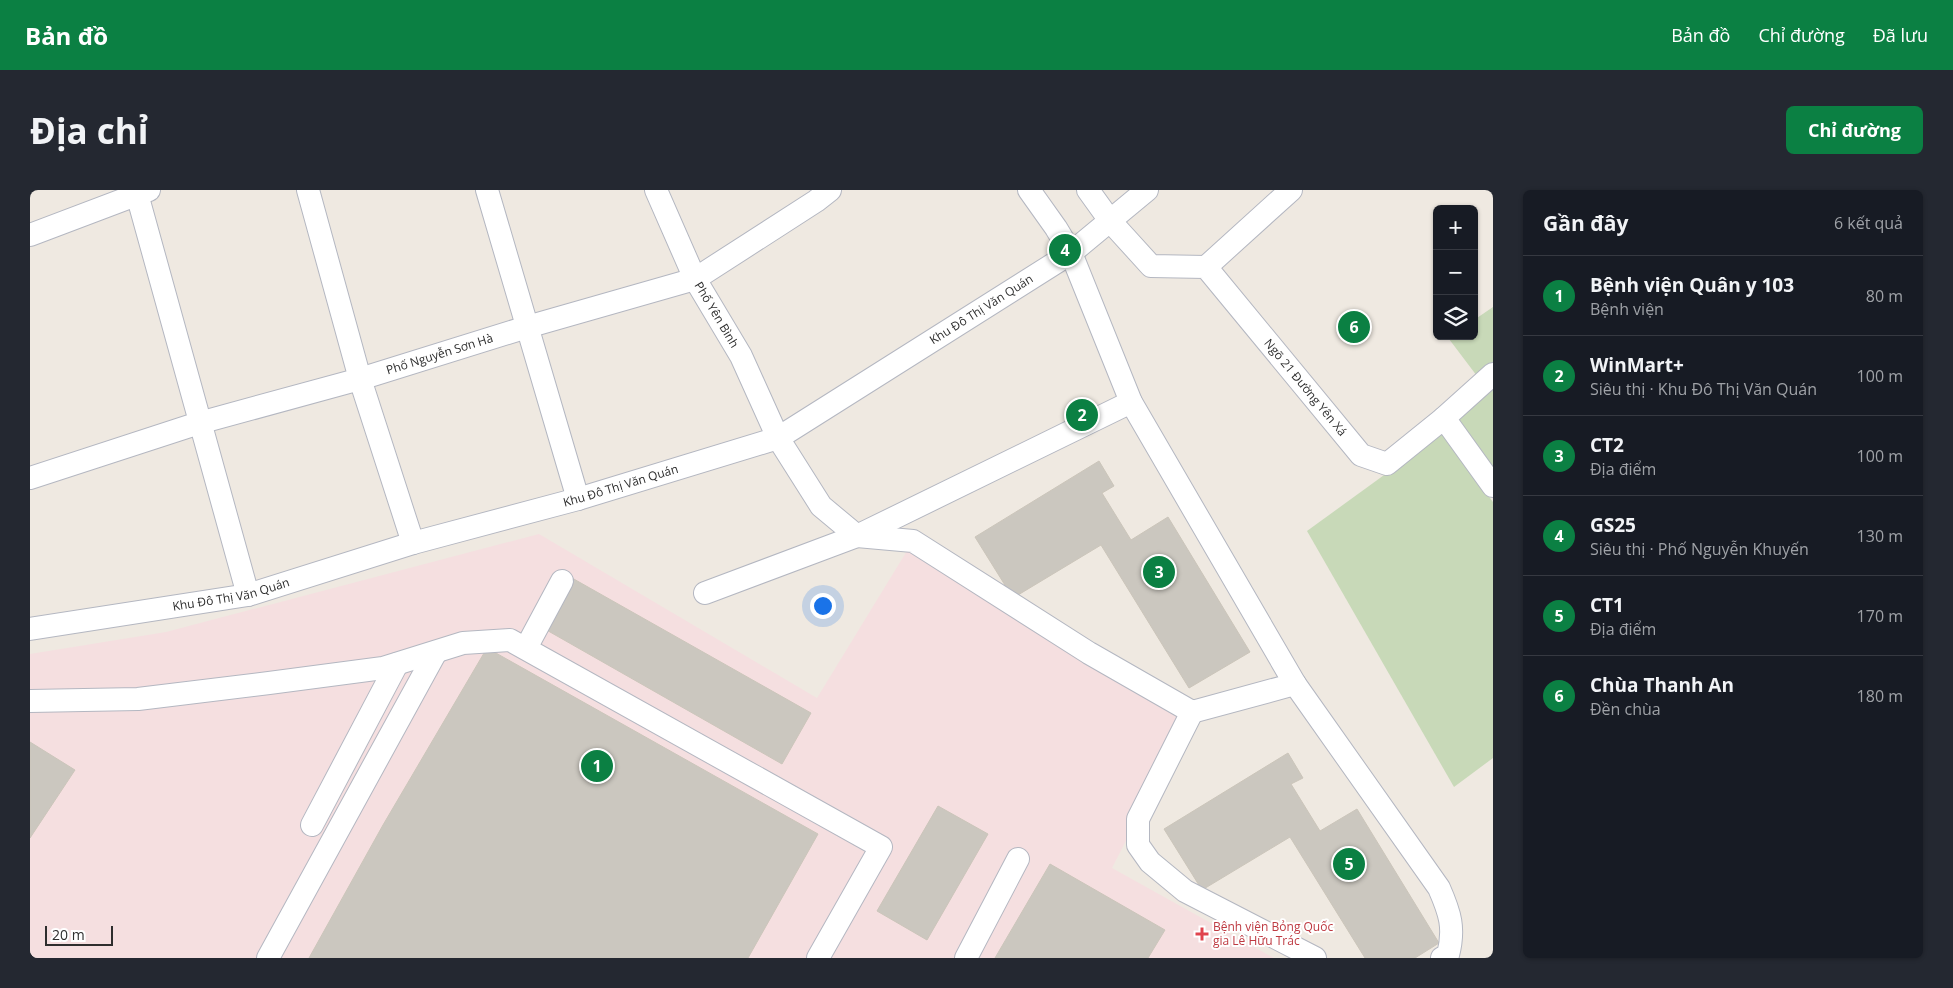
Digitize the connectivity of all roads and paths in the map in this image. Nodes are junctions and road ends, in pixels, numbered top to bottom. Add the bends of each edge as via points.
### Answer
1 (308, 190) edge
2 (487, 190) edge
3 (656, 190) edge
4 (1029, 190) edge
5 (1088, 190) edge
6 (1146, 190) edge
7 (1291, 190) edge
8 (143, 192) edge
9 (818, 194) edge
10 (1110, 222) junction
11 (30, 234) edge
12 (1071, 253) junction
13 (1206, 267) junction
14 (695, 278) junction
15 (527, 327) junction
16 (1493, 374) edge
17 (360, 379) junction
18 (1130, 402) junction
19 (1444, 418) junction
20 (200, 423) junction
21 (778, 438) junction
22 (30, 478) edge
23 (1493, 486) edge
24 (578, 499) junction
25 (857, 536) junction
26 (413, 543) junction
27 (562, 581) dead end
28 (705, 592) dead end
29 (248, 595) junction
30 (30, 629) edge
31 (526, 648) junction
32 (436, 652) junction
33 (397, 664) junction
34 (1295, 684) junction
35 (30, 701) edge
36 (1192, 712) junction
37 (312, 825) dead end
38 (1018, 859) dead end
39 (268, 958) edge
40 (818, 958) edge
41 (966, 958) edge
42 (1315, 958) edge
43 (1442, 958) edge

1 - 17 street
2 - 15 street
3 - 14 street, Phố Yên Bình
4 - 12 street
5 - 10 street
6 - 10 street, Khu Đô Thị Văn Quán
7 - 13 street
8 - 11 street
8 - 20 street
9 - 14 street, Phố Nguyễn Sơn Hà
10 - 12 street, Khu Đô Thị Văn Quán
10 - 13 street via 1151,266
12 - 18 street
12 - 21 street, Khu Đô Thị Văn Quán
13 - 19 street, Ngõ 21 Đường Yên Xá via 1360,455 1387,464
14 - 15 street, Phố Nguyễn Sơn Hà
14 - 21 street, Phố Yên Bình via 741,356
15 - 17 street, Phố Nguyễn Sơn Hà
15 - 24 street
16 - 19 street
17 - 20 street, Phố Nguyễn Sơn Hà
17 - 26 street
18 - 25 street
18 - 34 street
19 - 23 street
20 - 22 street, Phố Nguyễn Sơn Hà
20 - 29 street
21 - 24 street, Khu Đô Thị Văn Quán
21 - 25 street, Phố Yên Bình via 820,506
24 - 26 street, Khu Đô Thị Văn Quán
25 - 28 street
25 - 36 street via 913,541 1089,653
26 - 29 street, Khu Đô Thị Văn Quán
27 - 31 street
29 - 30 street, Khu Đô Thị Văn Quán
31 - 32 street via 510,640 463,643
31 - 40 street via 881,847
32 - 33 street
32 - 39 street
33 - 35 street via 288,681 138,698
33 - 37 street
34 - 36 street
34 - 43 street via 1440,888 1450,914 1453,937 1448,955
36 - 42 street via 1138,819 1138,845 1150,862 1185,891
38 - 41 street

